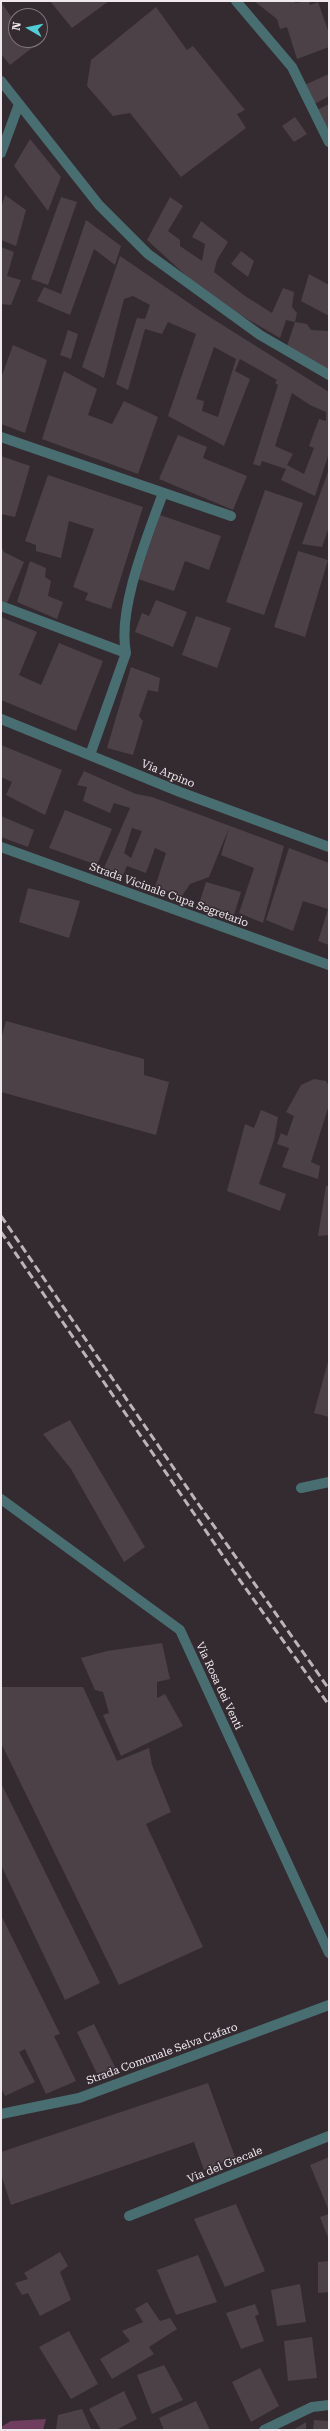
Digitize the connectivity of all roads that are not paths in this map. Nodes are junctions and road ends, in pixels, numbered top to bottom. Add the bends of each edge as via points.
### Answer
1 (236, 1) edge
2 (1, 81) edge
3 (19, 104) junction
4 (329, 142) edge
5 (1, 153) edge
6 (329, 375) edge
7 (1, 437) edge
8 (163, 492) junction
9 (231, 516) dead end
10 (1, 606) edge
11 (126, 653) junction
12 (1, 719) edge
13 (90, 756) junction
14 (1, 847) edge
15 (329, 847) edge
16 (329, 965) edge
17 (329, 1482) edge
18 (302, 1488) dead end
19 (1, 1499) edge
20 (329, 1953) edge
21 (329, 2005) edge
22 (1, 2114) edge
23 (329, 2136) edge
24 (130, 2216) dead end
25 (329, 2404) edge
26 (264, 2430) edge

1 - 4 street via 292,68
2 - 3 street
3 - 5 street
3 - 6 street via 99,205 148,254 260,335
7 - 8 street
8 - 9 street
8 - 11 street via 137,569 123,636
10 - 11 street
11 - 13 street
12 - 13 street, Via Arpino
13 - 15 street, Via Arpino
14 - 16 street, Strada Vicinale Cupa Segretario
17 - 18 street
19 - 20 street, Via Rosa dei Venti via 180,1630
21 - 22 street, Strada Comunale Selva Cafaro via 79,2098
23 - 24 street, Via del Grecale
25 - 26 street via 312,2407

